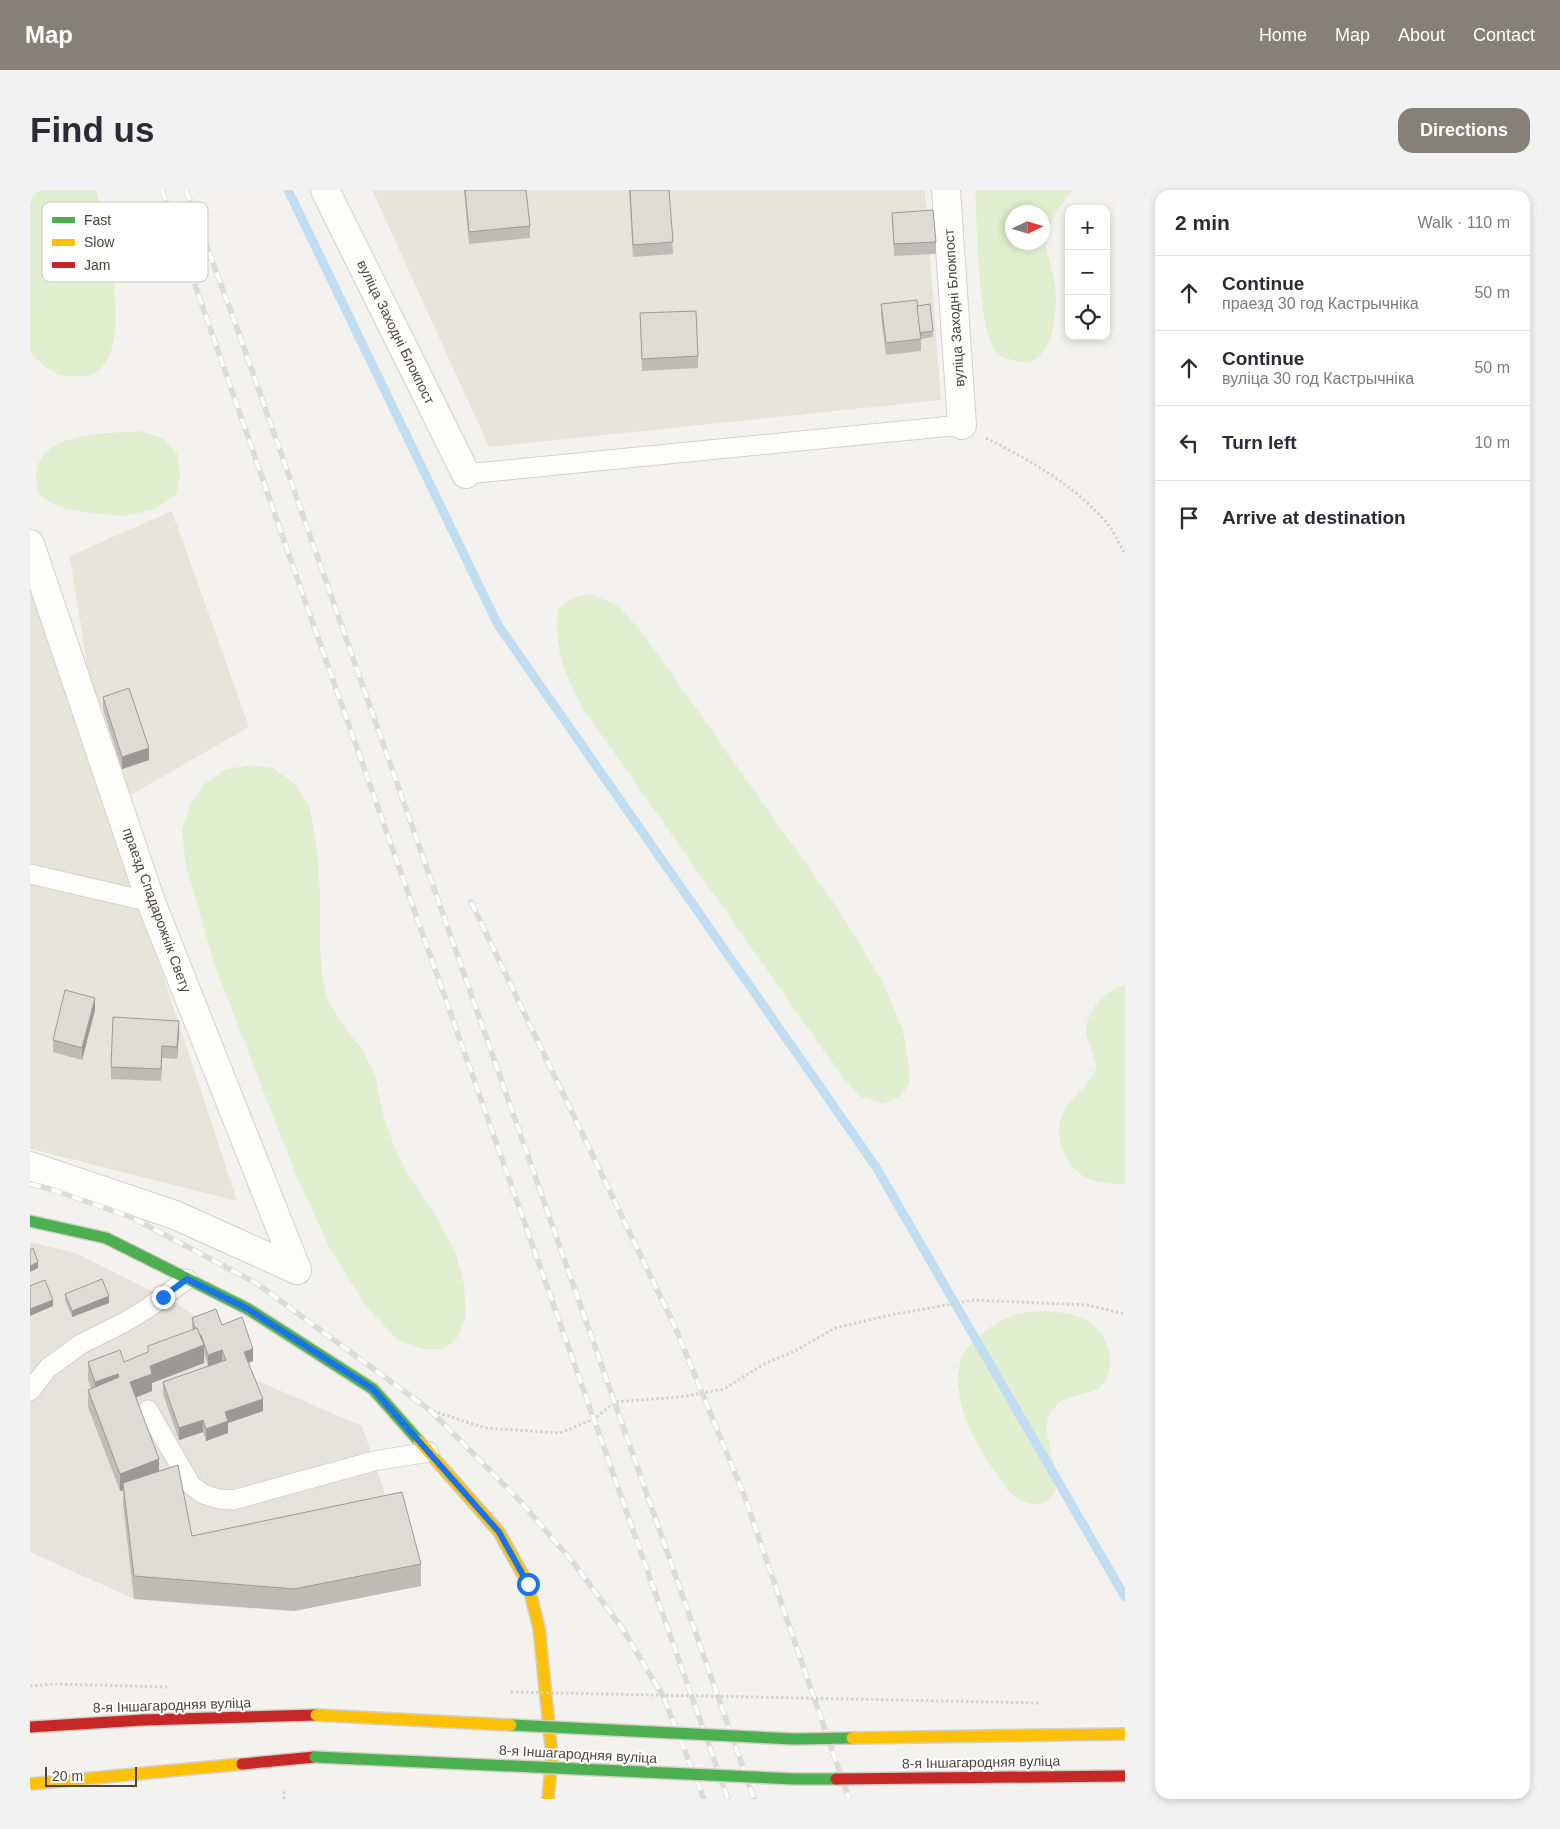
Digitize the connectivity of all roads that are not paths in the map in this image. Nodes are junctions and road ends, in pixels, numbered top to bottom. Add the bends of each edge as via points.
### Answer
1 (325, 190) edge
2 (946, 190) edge
3 (962, 425) joint
4 (466, 474) joint
5 (30, 544) edge
6 (30, 874) edge
7 (151, 902) junction
8 (30, 1166) edge
9 (30, 1221) edge
10 (187, 1279) junction
11 (30, 1391) edge
12 (148, 1410) dead end
13 (429, 1452) junction
14 (30, 1727) edge
15 (1125, 1734) edge
16 (1125, 1776) edge
17 (30, 1784) edge
18 (548, 1799) edge

1 - 4 street, вуліца Заходні Блокпост
2 - 3 street, вуліца Заходні Блокпост
3 - 4 lane
5 - 7 street, праезд Спадарожнік Свету
6 - 7 lane
7 - 8 street, праезд Спадарожнік Свету via 297,1270 175,1215
9 - 10 main road via 106,1238
10 - 11 lane via 148,1308 81,1344 48,1368
10 - 13 main road via 248,1309 373,1389
12 - 13 lane via 190,1485 219,1499 232,1500 374,1461
13 - 18 main road via 499,1532 528,1584 539,1628 552,1756
14 - 15 main road, 8-я Іншагародняя вуліца, bridge via 316,1715 794,1739
16 - 17 main road, 8-я Іншагародняя вуліца, bridge via 795,1779 315,1757

